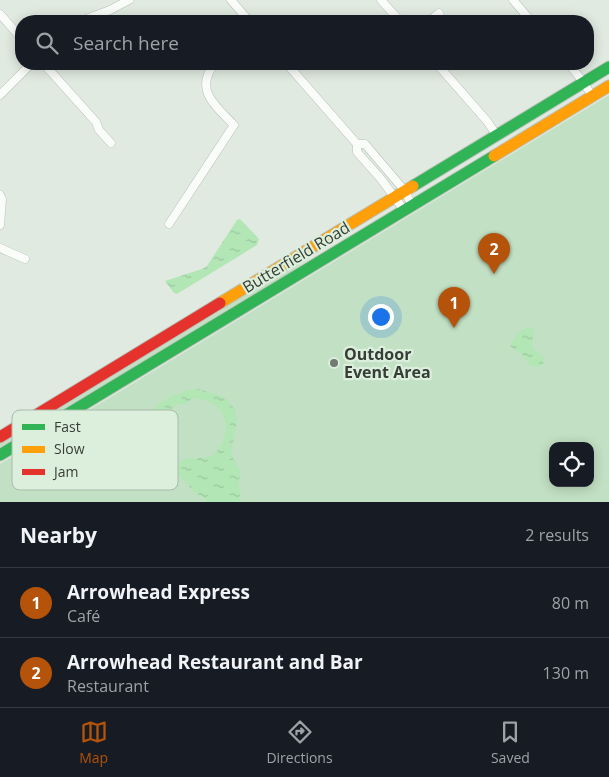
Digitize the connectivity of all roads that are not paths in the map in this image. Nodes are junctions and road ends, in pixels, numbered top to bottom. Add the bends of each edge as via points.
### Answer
1 (129, 0) edge
2 (231, 0) edge
3 (381, 0) edge
4 (512, 0) edge
5 (439, 12) dead end
6 (0, 14) edge
7 (97, 15) edge
8 (245, 15) edge
9 (395, 15) edge
10 (436, 15) edge
11 (526, 15) edge
12 (15, 31) edge
13 (609, 67) edge
14 (25, 70) edge
15 (49, 70) edge
16 (211, 70) edge
17 (292, 70) edge
18 (442, 70) edge
19 (573, 70) edge
20 (584, 83) junction
21 (609, 86) edge
22 (0, 96) edge
23 (592, 96) junction
24 (497, 136) junction
25 (111, 143) dead end
26 (357, 144) junction
27 (405, 191) junction
28 (0, 195) edge
29 (394, 198) junction
30 (408, 208) junction
31 (0, 224) edge
32 (169, 224) dead end
33 (0, 248) edge
34 (25, 259) dead end
35 (45, 410) edge
36 (74, 410) edge
37 (12, 430) edge
38 (0, 437) edge
39 (12, 448) edge
40 (0, 455) edge

1 - 7 street
2 - 8 street
3 - 9 street
4 - 11 street
5 - 10 street
6 - 12 street
13 - 20 main road, Butterfield Road
14 - 22 street
15 - 25 street
16 - 32 street via 205,81 207,94 234,125
17 - 26 street
18 - 24 street
19 - 20 street
20 - 23 street
20 - 24 main road, Butterfield Road
21 - 23 main road, Butterfield Road
23 - 30 main road, Butterfield Road
24 - 27 main road, Butterfield Road
26 - 27 street via 365,144
26 - 29 street via 357,152
27 - 29 main road, Butterfield Road
27 - 30 street
28 - 31 street
29 - 30 street
29 - 35 main road, Butterfield Road
30 - 36 main road, Butterfield Road
33 - 34 street
37 - 38 main road, Butterfield Road
39 - 40 main road, Butterfield Road

